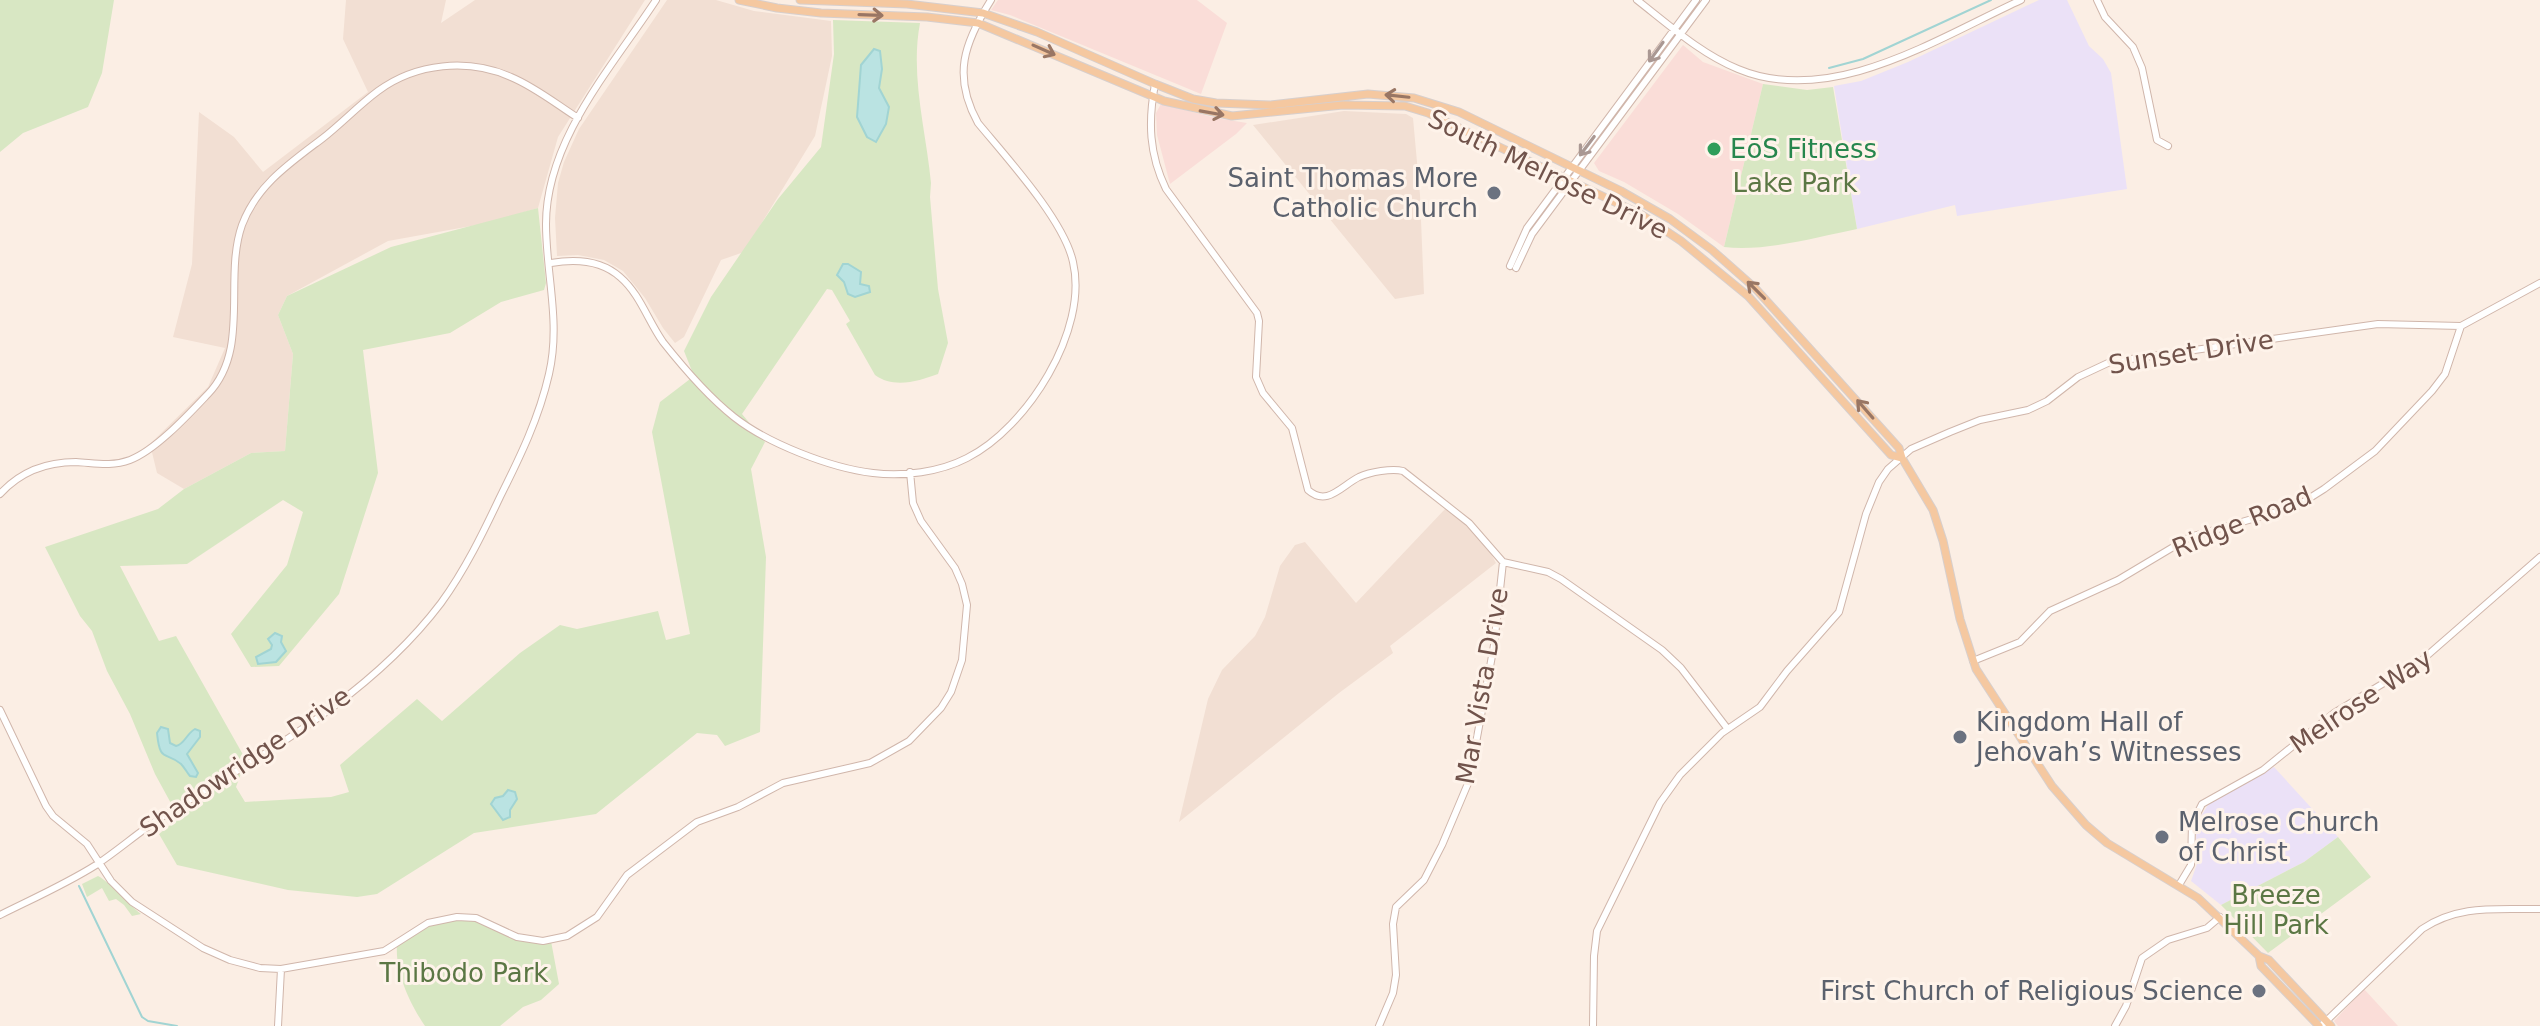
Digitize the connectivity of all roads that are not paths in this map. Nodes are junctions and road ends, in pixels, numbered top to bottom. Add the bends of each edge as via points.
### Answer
1 (656, 0) edge
2 (739, 0) edge
3 (800, 0) edge
4 (991, 0) edge
5 (1637, 0) edge
6 (1696, 0) edge
7 (1706, 0) edge
8 (2021, 0) edge
9 (2097, 0) edge
10 (983, 13) junction
11 (978, 23) junction
12 (1674, 28) junction
13 (1681, 34) junction
14 (1155, 84) junction
15 (1153, 95) junction
16 (1622, 99) junction
17 (1630, 104) junction
18 (578, 118) junction
19 (2168, 146) dead end
20 (1572, 167) junction
21 (1581, 171) junction
22 (1563, 178) junction
23 (1573, 182) junction
24 (1663, 215) junction
25 (1645, 217) junction
26 (551, 263) junction
27 (2540, 283) edge
28 (2461, 326) junction
29 (1809, 348) junction
30 (1801, 355) junction
31 (1902, 458) junction
32 (910, 472) junction
33 (0, 494) edge
34 (2540, 557) edge
35 (1503, 562) junction
36 (1973, 661) junction
37 (0, 710) edge
38 (1727, 728) junction
39 (99, 863) junction
40 (2179, 885) junction
41 (2540, 909) edge
42 (0, 915) edge
43 (2220, 917) junction
44 (281, 969) junction
45 (2324, 1025) edge
46 (278, 1026) edge
47 (1379, 1026) edge
48 (1593, 1026) edge
49 (2115, 1026) edge

1 - 18 street, Shadowridge Drive
2 -> 11 main road, South Melrose Drive via 821,13
3 - 10 main road, South Melrose Drive
4 - 10 street
5 - 12 street
6 - 12 street
7 - 13 street
8 - 13 street via 1885,63 1810,81 1747,73 1717,60
9 - 19 street via 2133,47 2157,140
10 - 11 street
10 - 14 main road, South Melrose Drive
11 -> 15 main road, South Melrose Drive
11 - 32 street via 962,76 969,107 1061,233 1073,260 1075,308 1048,373 1004,432 966,459
12 - 13 street
12 -> 16 street
13 - 17 street
14 - 15 street
20 -> 14 main road, South Melrose Drive via 1459,112 1414,98 1350,94 1246,106 1193,99
15 -> 22 main road, South Melrose Drive via 1182,107 1232,116 1343,105 1405,106
15 - 35 street via 1149,141 1160,178 1257,313 1256,377 1292,428 1308,490 1327,497 1363,475 1403,471 1469,523
16 - 17 street
16 -> 20 street
17 - 21 street
18 - 26 street, Shadowridge Drive via 561,150 549,194
18 - 33 street via 520,81 483,68 423,70 378,91 274,175 250,208 236,250 230,354 208,394 131,460 45,466
20 - 21 main road, South Melrose Drive
20 - 22 street
21 - 23 street
21 - 24 main road, South Melrose Drive
22 - 23 main road, South Melrose Drive
22 - 23 street via 1521,238 1513,267
23 - 25 main road, South Melrose Drive
24 - 25 main road
29 -> 24 main road, South Melrose Drive via 1755,288
25 - 30 main road, South Melrose Drive via 1748,296
26 - 32 street via 588,262 621,277 668,347 735,418 803,454 874,474
26 - 39 street, Shadowridge Drive via 555,319 550,369 537,416 478,543 441,603 392,657 336,704
27 - 28 street, Sunset Drive
28 - 31 street, Sunset Drive via 2378,324 2110,362 2093,367 2037,406 1967,425
28 - 36 street, Ridge Road via 2445,374 2432,391 2375,451 2324,489 2297,506 2190,537 2118,580 2050,611 2020,642
29 - 30 street
31 -> 29 main road, South Melrose Drive via 1899,448
30 - 31 main road, South Melrose Drive via 1891,455
31 - 36 main road, South Melrose Drive via 1933,510
31 - 38 street, Sunset Drive via 1885,473 1872,499 1839,612 1760,707
32 - 44 street via 913,503 955,568 967,605 955,681 941,708 915,735 870,763 783,783 699,820 627,875 597,917 567,936 543,941 517,937 476,918 457,917 428,923 384,951
34 - 40 street, Melrose Way via 2422,660 2334,713 2263,770 2202,804 2192,824 2194,857
35 - 38 street via 1561,579 1662,650
35 - 47 street, Mar Vista Drive via 1469,781 1424,880 1396,907 1396,975
36 - 40 main road, South Melrose Drive via 2066,804 2107,843
37 - 39 street via 46,806 87,844
38 - 48 street, Sunset Drive via 1660,803 1602,918 1594,945
39 - 42 street, Shadowridge Drive
39 - 44 street via 132,902 203,948 230,960
40 - 43 main road, South Melrose Drive
41 - 45 street via 2468,910 2440,917
43 - 45 main road, South Melrose Drive via 2269,960
43 - 49 street via 2142,958
44 - 46 street

